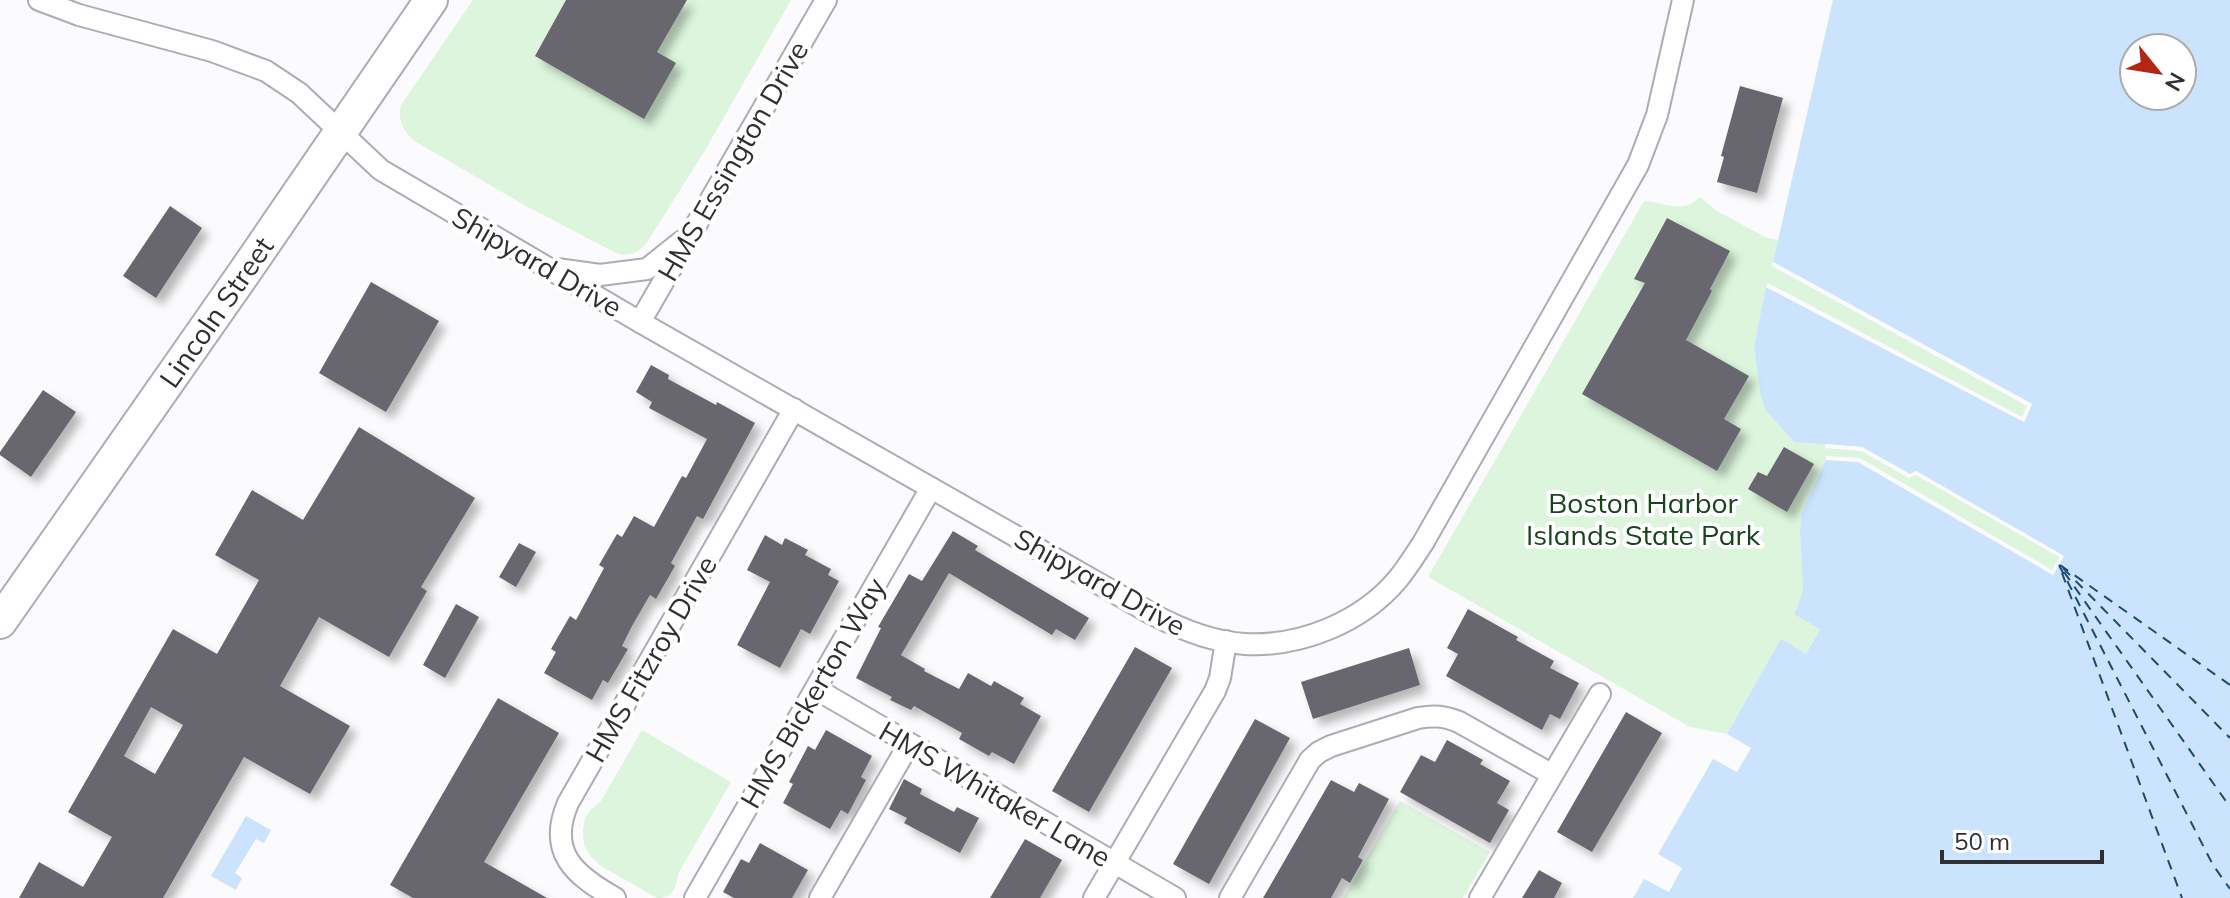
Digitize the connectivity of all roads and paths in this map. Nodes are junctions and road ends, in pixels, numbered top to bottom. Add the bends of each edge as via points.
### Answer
1 (39, 0) edge
2 (431, 0) edge
3 (826, 0) edge
4 (1683, 0) edge
5 (340, 131) junction
6 (692, 234) junction
7 (545, 267) junction
8 (640, 322) junction
9 (794, 409) junction
10 (931, 488) junction
11 (0, 622) edge
12 (1226, 641) junction
13 (816, 689) junction
14 (1600, 694) dead end
15 (909, 744) junction
16 (1551, 774) junction
17 (1114, 863) junction
18 (615, 898) edge
19 (695, 898) edge
20 (820, 898) edge
21 (1094, 898) edge
22 (1175, 898) edge
23 (1230, 898) edge
24 (1480, 898) edge

1 - 5 street, Shipyard Drive via 266,71
2 - 5 main road, Lincoln Street
3 - 6 street, HMS Essington Drive
4 - 12 street, Shipyard Drive via 1657,115 1638,165 1398,579 1350,619 1323,631 1265,644
5 - 7 street, Shipyard Drive via 381,170
5 - 11 main road, Lincoln Street
6 - 7 street via 647,269 600,275
6 - 8 street, HMS Essington Drive
7 - 8 street, Shipyard Drive
8 - 9 street, Shipyard Drive
9 - 10 street, Shipyard Drive
9 - 18 street, HMS Fitzroy Drive via 561,819 564,855 585,880
10 - 12 street, Shipyard Drive via 1168,623
10 - 13 street, HMS Bickerton Way
12 - 17 street via 1215,691
13 - 15 street, HMS Whitaker Lane
13 - 19 street, HMS Bickerton Way
14 - 16 street
15 - 17 street, HMS Whitaker Lane
15 - 20 street
16 - 23 street via 1459,722 1433,715 1331,746 1310,760
16 - 24 street
17 - 21 street
17 - 22 street, HMS Whitaker Lane

